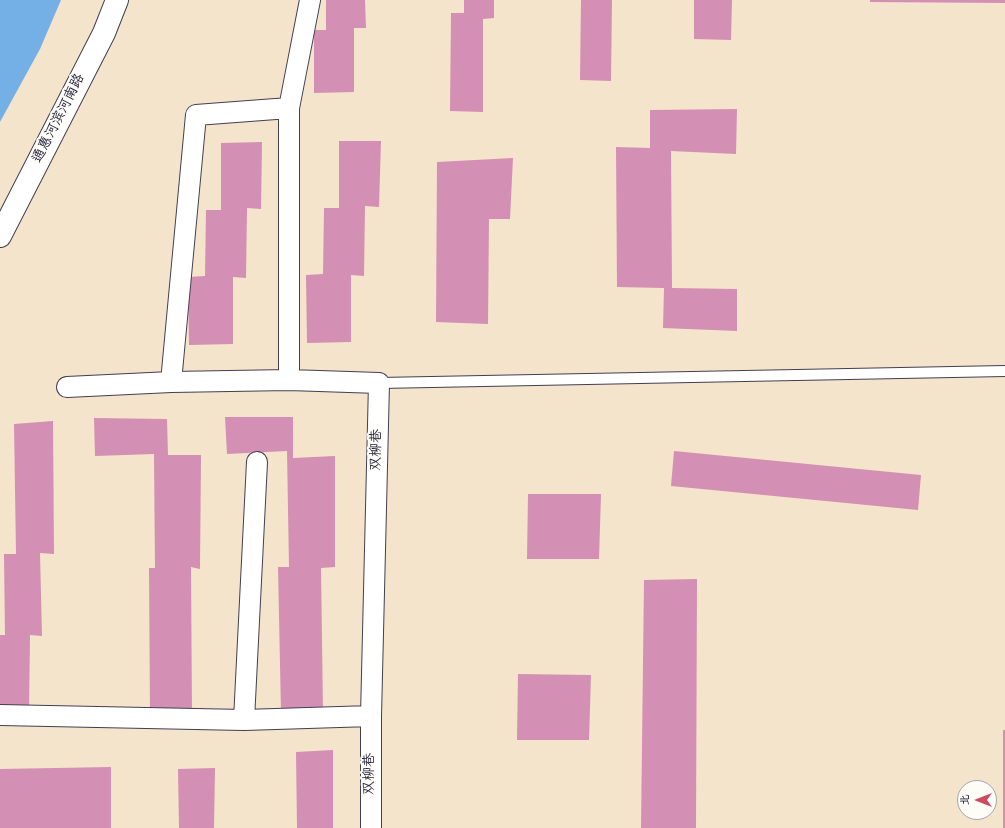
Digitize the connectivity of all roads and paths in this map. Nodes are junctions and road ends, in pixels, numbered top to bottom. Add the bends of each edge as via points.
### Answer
1 (117, 0) edge
2 (310, 0) edge
3 (289, 108) junction
4 (0, 236) edge
5 (1005, 371) edge
6 (289, 380) junction
7 (170, 382) junction
8 (379, 383) junction
9 (67, 387) dead end
10 (257, 462) dead end
11 (0, 715) edge
12 (371, 716) junction
13 (244, 720) junction
14 (371, 828) edge

1 - 4 street, 通惠河滨河南路 via 104,33
2 - 3 street
3 - 6 street
3 - 7 street via 196,115
5 - 8 lane
6 - 7 street
6 - 8 street
7 - 9 street
8 - 12 street, 双柳巷
10 - 13 street
11 - 13 street
12 - 13 street
12 - 14 street, 双柳巷

